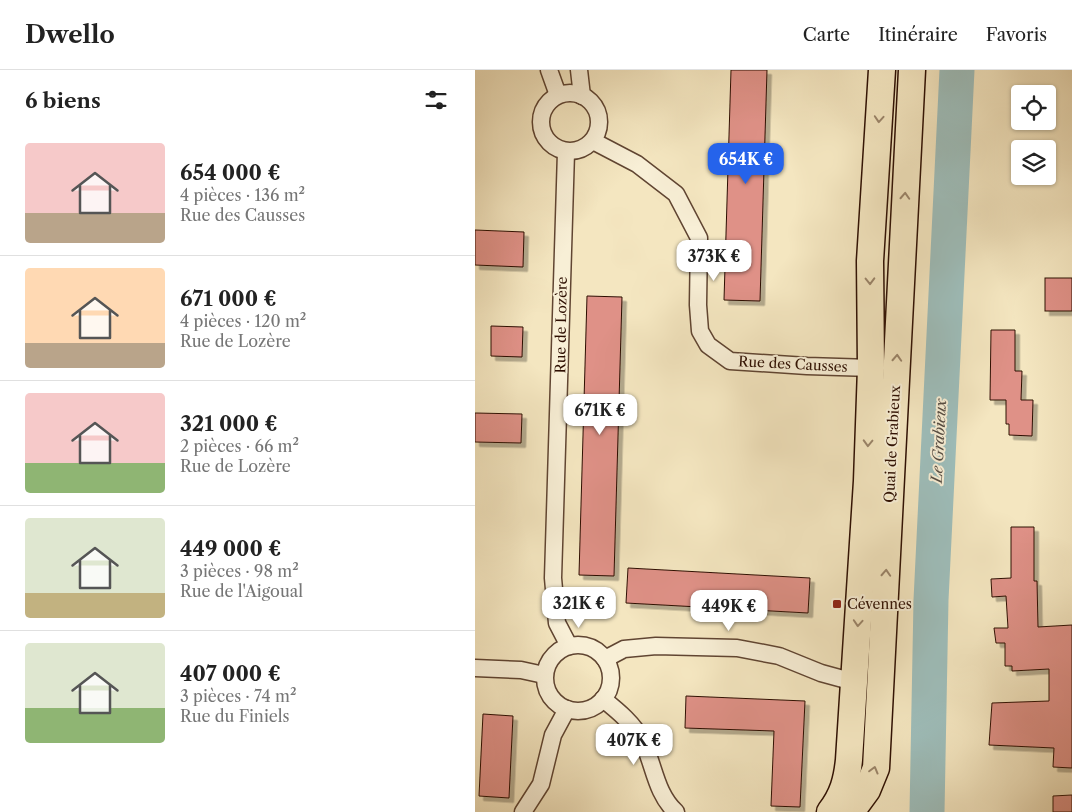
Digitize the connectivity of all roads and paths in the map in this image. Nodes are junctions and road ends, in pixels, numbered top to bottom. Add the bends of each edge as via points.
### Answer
1 (549, 70) edge
2 (579, 70) edge
3 (882, 70) edge
4 (912, 70) edge
5 (558, 95) junction
6 (582, 96) junction
7 (593, 141) junction
8 (566, 152) junction
9 (871, 368) junction
10 (569, 646) junction
11 (605, 660) junction
12 (475, 668) edge
13 (544, 675) junction
14 (854, 682) junction
15 (603, 699) junction
16 (567, 709) junction
17 (523, 812) edge
18 (677, 812) edge
19 (830, 812) edge
20 (851, 812) edge

1 - 5 street
2 - 6 street
3 -> 9 main road, Quai de Grabieux via 870,261
20 -> 4 main road, Quai de Grabieux via 867,790 876,768
5 - 6 street
5 - 8 street via 545,106 540,125 548,143
6 - 7 street via 598,113 599,128
7 - 8 street via 576,151
7 - 9 street, Rue des Causses via 637,164 676,194 699,238 700,331 708,345 730,361
8 - 10 street, Rue de Lozère via 553,578 557,623
9 -> 14 main road, Quai de Grabieux
10 - 11 street via 589,647
10 - 13 street via 552,656
11 - 14 street via 624,649 656,646 737,648 779,656
11 - 15 street via 611,680
12 - 13 street via 521,670
13 - 16 street via 549,696
14 - 19 main road, Quai de Grabieux via 847,782
15 - 16 street via 587,710
15 - 18 street via 625,717 643,741 657,783
16 - 17 street via 553,735 541,784

